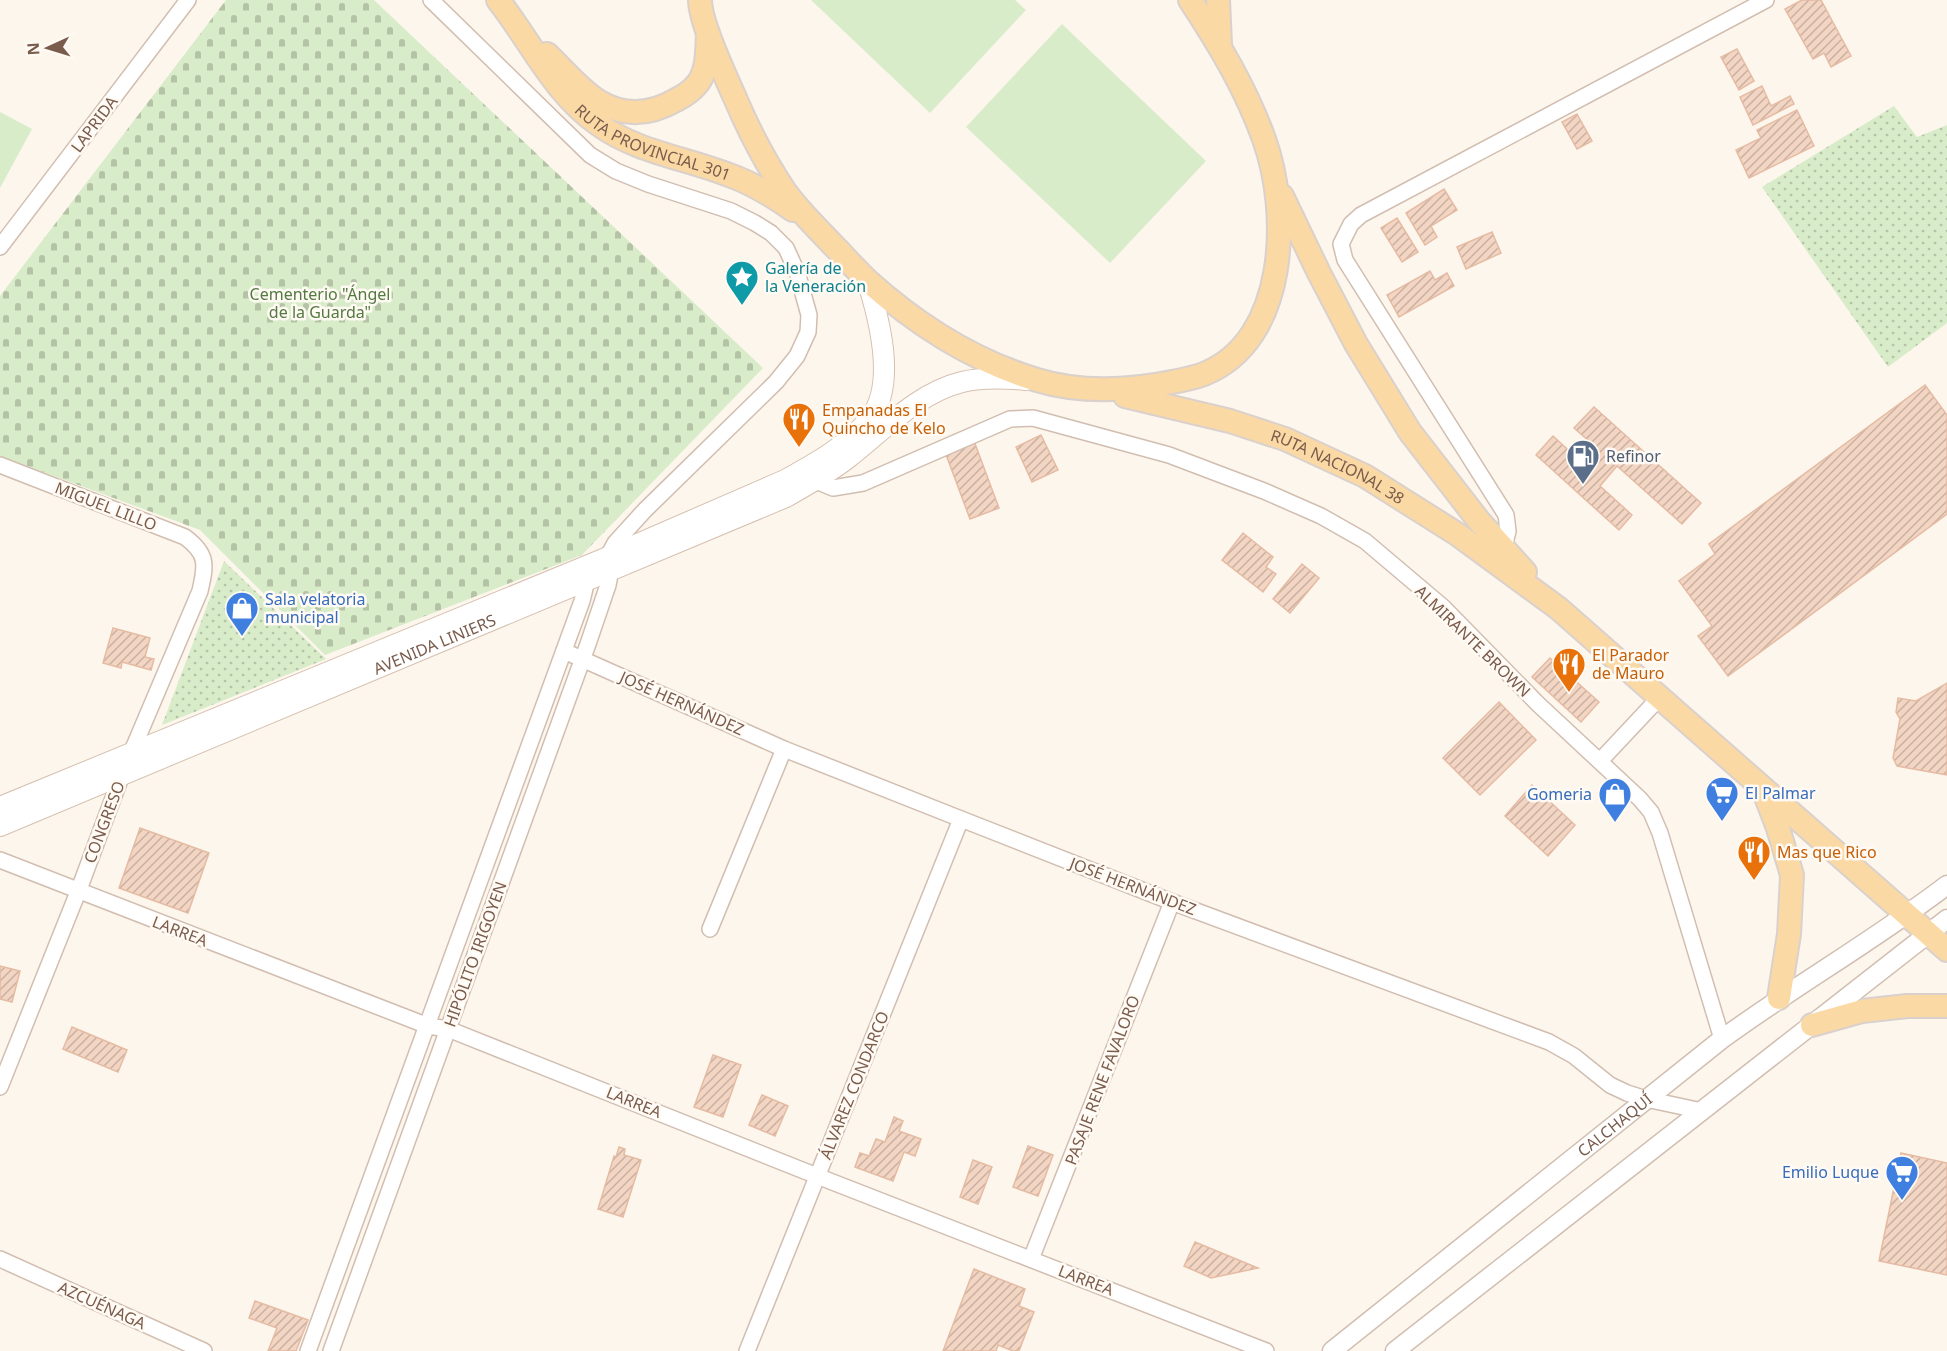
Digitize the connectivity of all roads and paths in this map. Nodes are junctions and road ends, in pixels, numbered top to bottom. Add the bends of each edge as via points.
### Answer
1 (188, 0) edge
2 (431, 0) edge
3 (498, 0) edge
4 (1190, 0) edge
5 (1218, 0) edge
6 (1766, 0) edge
7 (699, 3) edge
8 (518, 26) junction
9 (709, 32) junction
10 (1220, 45) junction
11 (1277, 185) junction
12 (816, 227) junction
13 (0, 247) edge
14 (867, 280) junction
15 (1039, 381) junction
16 (1088, 388) junction
17 (857, 441) junction
18 (0, 465) edge
19 (814, 480) junction
20 (1504, 548) junction
21 (204, 557) joint
22 (609, 563) junction
23 (586, 573) junction
24 (1558, 608) junction
25 (564, 651) junction
26 (582, 659) junction
27 (1660, 697) junction
28 (784, 749) junction
29 (132, 752) junction
30 (1600, 761) junction
31 (121, 777) junction
32 (1761, 785) junction
33 (0, 807) edge
34 (961, 819) junction
35 (0, 826) edge
36 (0, 860) edge
37 (1947, 885) edge
38 (78, 892) junction
39 (1172, 902) junction
40 (1908, 915) junction
41 (1947, 919) edge
42 (710, 929) dead end
43 (1929, 934) junction
44 (1947, 950) edge
45 (1779, 998) junction
46 (1947, 1006) edge
47 (1812, 1025) junction
48 (428, 1026) junction
49 (448, 1029) junction
50 (1722, 1039) junction
51 (0, 1087) edge
52 (1647, 1099) junction
53 (1702, 1111) junction
54 (817, 1176) junction
55 (0, 1259) edge
56 (1031, 1259) junction
57 (204, 1351) edge
58 (308, 1351) edge
59 (331, 1351) edge
60 (747, 1351) edge
61 (1266, 1351) edge
62 (1332, 1351) edge
63 (1395, 1351) edge

1 - 13 street, LAPRIDA
2 - 22 street, HIPÓLITO IRIGOYEN via 590,155 648,184 755,222 786,248 797,272 809,315 808,332 797,356 776,382 637,518 615,543
3 - 8 main road, RUTA PROVINCIAL 301
4 - 10 main road
5 - 10 main road
6 - 20 street via 1361,215 1351,224 1341,244 1345,260 1506,514
7 - 9 main road
8 - 9 main road, RUTA PROVINCIAL 301 via 597,100 620,112 641,113 663,108 699,82
8 - 12 main road, RUTA PROVINCIAL 301 via 560,90 599,125 645,148 729,174 757,187
9 - 12 main road via 758,149 786,192
10 - 11 main road via 1264,140
11 - 16 main road via 1280,231 1275,279 1267,308 1231,358 1205,374 1170,383
11 - 20 main road, RUTA NACIONAL 38 via 1356,344 1410,432
12 - 14 main road
14 - 15 main road via 919,323 951,342
14 - 17 main road via 882,339 883,384 879,403
15 - 16 main road
15 - 17 main road via 1009,378 962,382 941,389
16 - 24 main road, RUTA NACIONAL 38 via 1230,421 1330,459 1365,476 1458,534
17 - 19 main road, AVENIDA LINIERS
17 - 22 main road, AVENIDA LINIERS via 785,480
18 - 21 street, MIGUEL LILLO via 185,537
19 - 22 main road, AVENIDA LINIERS via 786,496
19 - 30 street, ALMIRANTE BROWN via 833,488 863,483 1010,419 1033,418 1168,455 1264,491 1365,541 1443,607
20 - 24 main road, RUTA NACIONAL 38
21 - 29 street, CONGRESO via 200,591
22 - 23 main road, AVENIDA LINIERS
22 - 26 street, HIPÓLITO IRIGOYEN via 608,585
23 - 25 street, HIPÓLITO IRIGOYEN via 582,600
23 - 29 main road, AVENIDA LINIERS
23 - 31 main road, AVENIDA LINIERS
24 - 27 main road, RUTA NACIONAL 38
25 - 26 street, JOSÉ HERNÁNDEZ
25 - 48 street, HIPÓLITO IRIGOYEN
26 - 28 street, JOSÉ HERNÁNDEZ
26 - 49 street, HIPÓLITO IRIGOYEN
27 - 30 street
27 - 32 main road, RUTA NACIONAL 38
28 - 34 street, JOSÉ HERNÁNDEZ
28 - 42 street
29 - 31 street, CONGRESO
29 - 33 main road, AVENIDA LINIERS
30 - 50 street, ALMIRANTE BROWN via 1651,812
31 - 35 main road, AVENIDA LINIERS
31 - 38 street, CONGRESO
32 - 40 main road, RUTA NACIONAL 38
32 - 45 main road via 1792,875 1789,934
34 - 39 street, JOSÉ HERNÁNDEZ
34 - 54 street, ÁLVAREZ CONDARCO
36 - 38 street, LARREA
37 - 40 street, CALCHAQUÍ
38 - 48 street, LARREA
38 - 51 street, CONGRESO
39 - 52 street, JOSÉ HERNÁNDEZ via 1549,1042 1610,1085
39 - 56 street, PASAJE RENE FAVALORO
40 - 43 main road, RUTA NACIONAL 38
40 - 45 street, CALCHAQUÍ
41 - 43 street
43 - 44 main road, RUTA NACIONAL 38
43 - 47 street
45 - 50 street, CALCHAQUÍ
46 - 47 main road via 1862,1011
47 - 53 street
48 - 49 street, LARREA
48 - 58 street, HIPÓLITO IRIGOYEN
49 - 54 street, LARREA
49 - 59 street, HIPÓLITO IRIGOYEN
50 - 52 street, CALCHAQUÍ
52 - 53 street, JOSÉ HERNÁNDEZ
52 - 62 street, CALCHAQUÍ
53 - 63 street
54 - 56 street, LARREA
54 - 60 street, ÁLVAREZ CONDARCO
55 - 57 street, AZCUÉNAGA
56 - 61 street, LARREA

